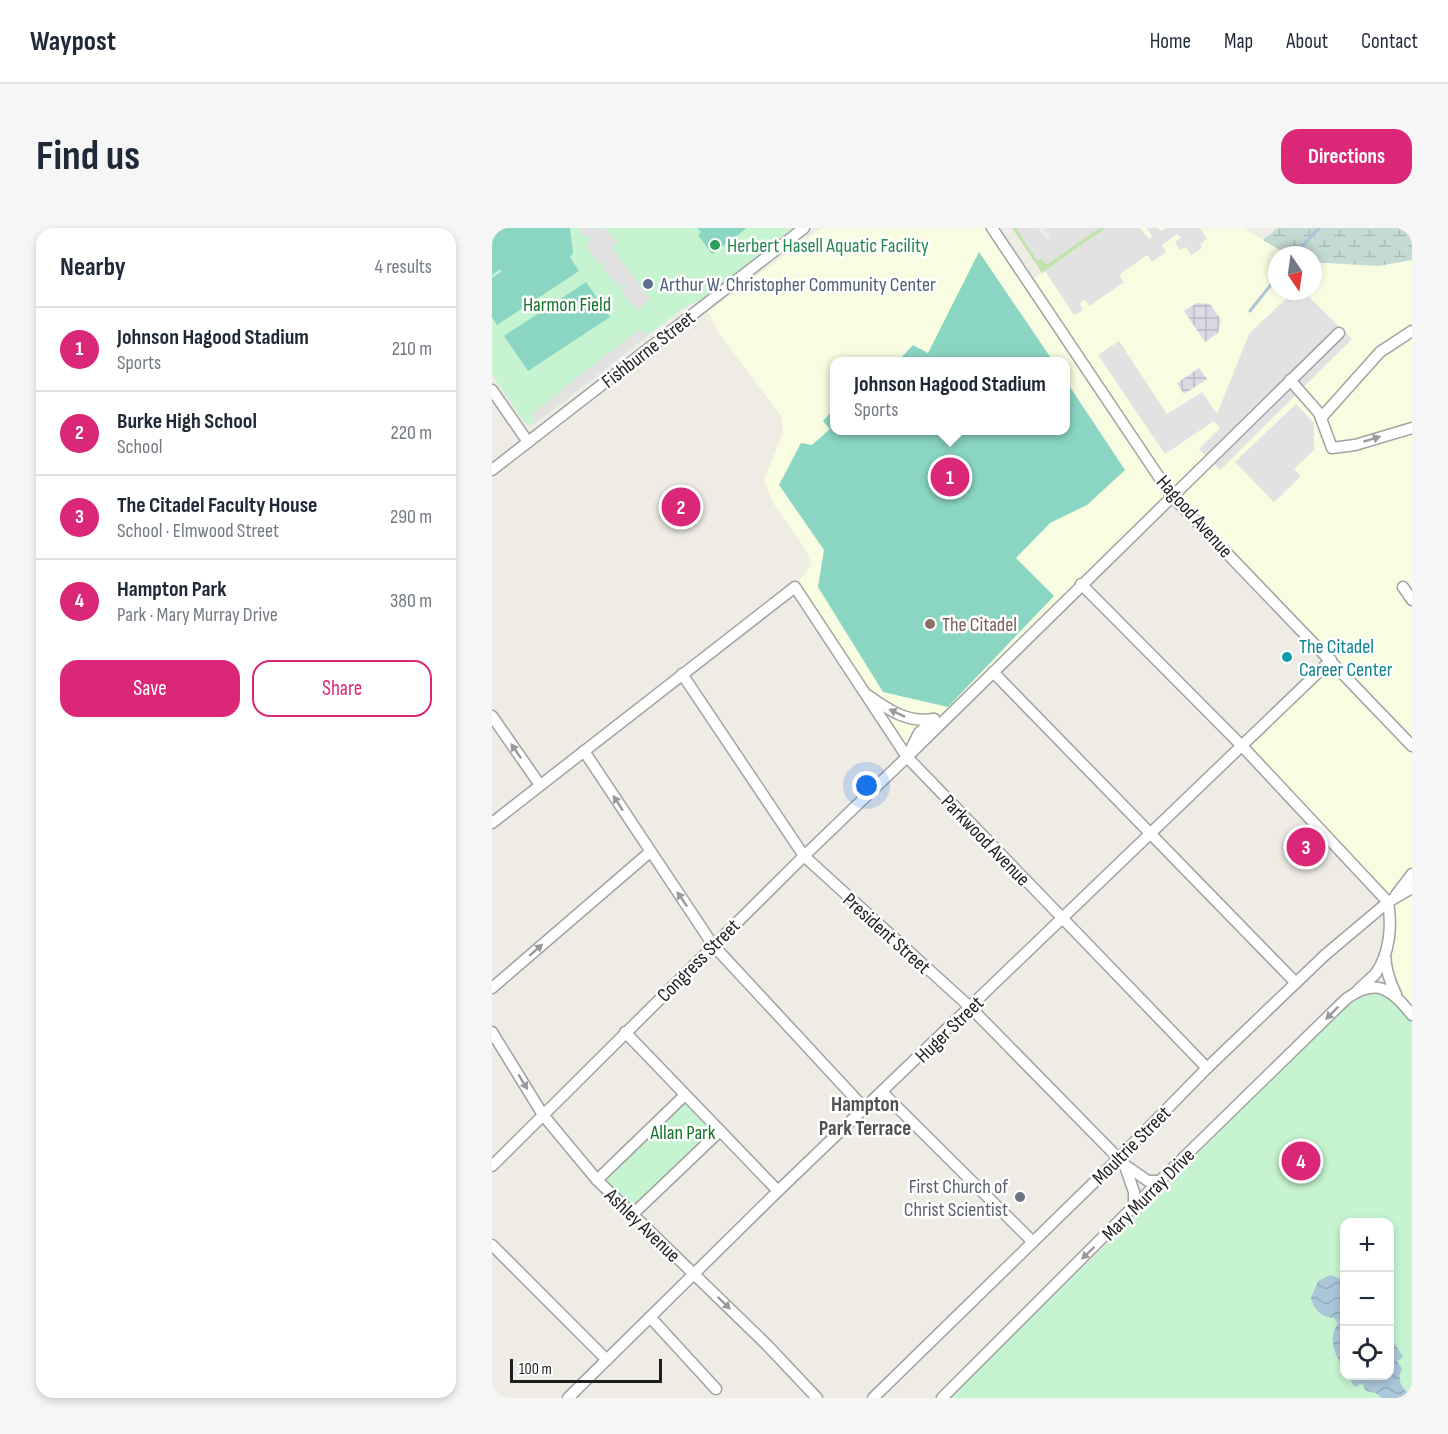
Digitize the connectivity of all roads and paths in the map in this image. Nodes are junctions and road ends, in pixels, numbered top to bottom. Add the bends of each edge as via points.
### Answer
1 (804, 228) edge
2 (992, 228) edge
3 (1412, 331) edge
4 (1339, 333) dead end
5 (1290, 380) junction
6 (492, 390) edge
7 (1321, 418) junction
8 (1412, 428) edge
9 (528, 442) junction
10 (492, 470) edge
11 (1172, 495) junction
12 (1081, 584) junction
13 (1403, 587) dead end
14 (1412, 600) edge
15 (1331, 660) junction
16 (993, 672) junction
17 (682, 675) junction
18 (864, 692) junction
19 (955, 710) junction
20 (492, 716) edge
21 (934, 719) junction
22 (1409, 738) edge
23 (1242, 746) junction
24 (584, 751) junction
25 (907, 757) junction
26 (540, 785) junction
27 (492, 823) edge
28 (1151, 834) junction
29 (650, 852) junction
30 (804, 856) junction
31 (1412, 874) edge
32 (1412, 888) edge
33 (1391, 900) junction
34 (1062, 919) junction
35 (713, 945) junction
36 (1385, 952) junction
37 (1296, 983) junction
38 (492, 988) edge
39 (1355, 992) junction
40 (1398, 997) junction
41 (971, 1008) junction
42 (1412, 1015) edge
43 (492, 1032) edge
44 (625, 1032) junction
45 (1207, 1068) junction
46 (882, 1092) junction
47 (685, 1095) junction
48 (865, 1109) junction
49 (543, 1115) junction
50 (720, 1131) junction
51 (1121, 1162) junction
52 (492, 1166) edge
53 (597, 1180) junction
54 (1160, 1181) junction
55 (778, 1191) junction
56 (1134, 1206) junction
57 (633, 1214) junction
58 (1033, 1242) junction
59 (492, 1245) edge
60 (695, 1275) junction
61 (650, 1317) junction
62 (607, 1360) junction
63 (716, 1389) dead end
64 (568, 1398) edge
65 (817, 1398) edge
66 (873, 1398) edge
67 (942, 1398) edge

1 - 9 street, Fishburne Street
2 - 11 street, Hagood Avenue
3 - 7 street via 1380,352
4 - 5 street, Congress Street
5 - 7 street
5 - 11 street, Congress Street
6 - 9 street
7 -> 8 street via 1332,448
9 - 10 street, Fishburne Street
11 - 12 street, Congress Street
11 - 15 street, Hagood Avenue
12 - 16 street, Congress Street
12 - 23 street
13 - 14 street
15 - 22 street, Hagood Avenue
15 - 23 street, Huger Street
16 - 19 street, Congress Street
16 - 28 street
17 - 18 street, Parkwood Avenue via 795,587
17 - 24 street
17 - 30 street, President Street
21 -> 18 street via 911,720 900,716
18 - 25 street, Parkwood Avenue
19 - 21 street, Congress Street
19 - 25 street, Congress Street
26 -> 20 street
21 - 25 street, Congress Street via 919,733
23 - 28 street, Huger Street
23 - 33 street
24 - 26 street
29 -> 24 street
25 - 30 street, Congress Street
25 - 34 street, Parkwood Avenue
26 - 27 street
28 - 34 street, Huger Street
28 - 37 street
35 -> 29 street
38 -> 29 street
30 - 35 street, Congress Street
30 - 41 street, President Street
31 - 33 street, Moultrie Street
32 - 33 street, Moultrie Street
33 - 36 street via 1391,929
33 - 37 street, Moultrie Street
34 - 41 street, Huger Street
34 - 45 street, Parkwood Avenue
35 - 44 street, Congress Street
35 - 48 street
36 - 39 street, Mary Murray Drive via 1375,974
36 - 40 street via 1390,983
37 - 45 street, Moultrie Street
39 - 40 street via 1377,987
39 -> 54 street, Mary Murray Drive
40 - 42 street
41 - 46 street, Huger Street
41 - 51 street, President Street
43 -> 49 street, Ashley Avenue
44 - 47 street
44 - 49 street, Congress Street
45 - 51 street, Moultrie Street
46 - 48 street, Huger Street
46 - 58 street
47 - 50 street
47 - 53 street
48 - 55 street, Huger Street
49 - 52 street, Congress Street
49 - 53 street, Ashley Avenue
50 - 55 street
50 - 57 street
51 - 54 street, President Street via 1148,1181
51 - 56 street, President Street via 1134,1192
51 - 58 street, Moultrie Street
53 - 57 street, Ashley Avenue
54 - 56 street, Mary Murray Drive
55 - 60 street, Huger Street
56 -> 67 street, Mary Murray Drive
57 - 60 street, Ashley Avenue
58 - 66 street, Moultrie Street
59 - 62 street
60 - 61 street, Huger Street
60 -> 65 street, Ashley Avenue
61 - 62 street, Huger Street
61 - 63 street
62 - 64 street, Huger Street

